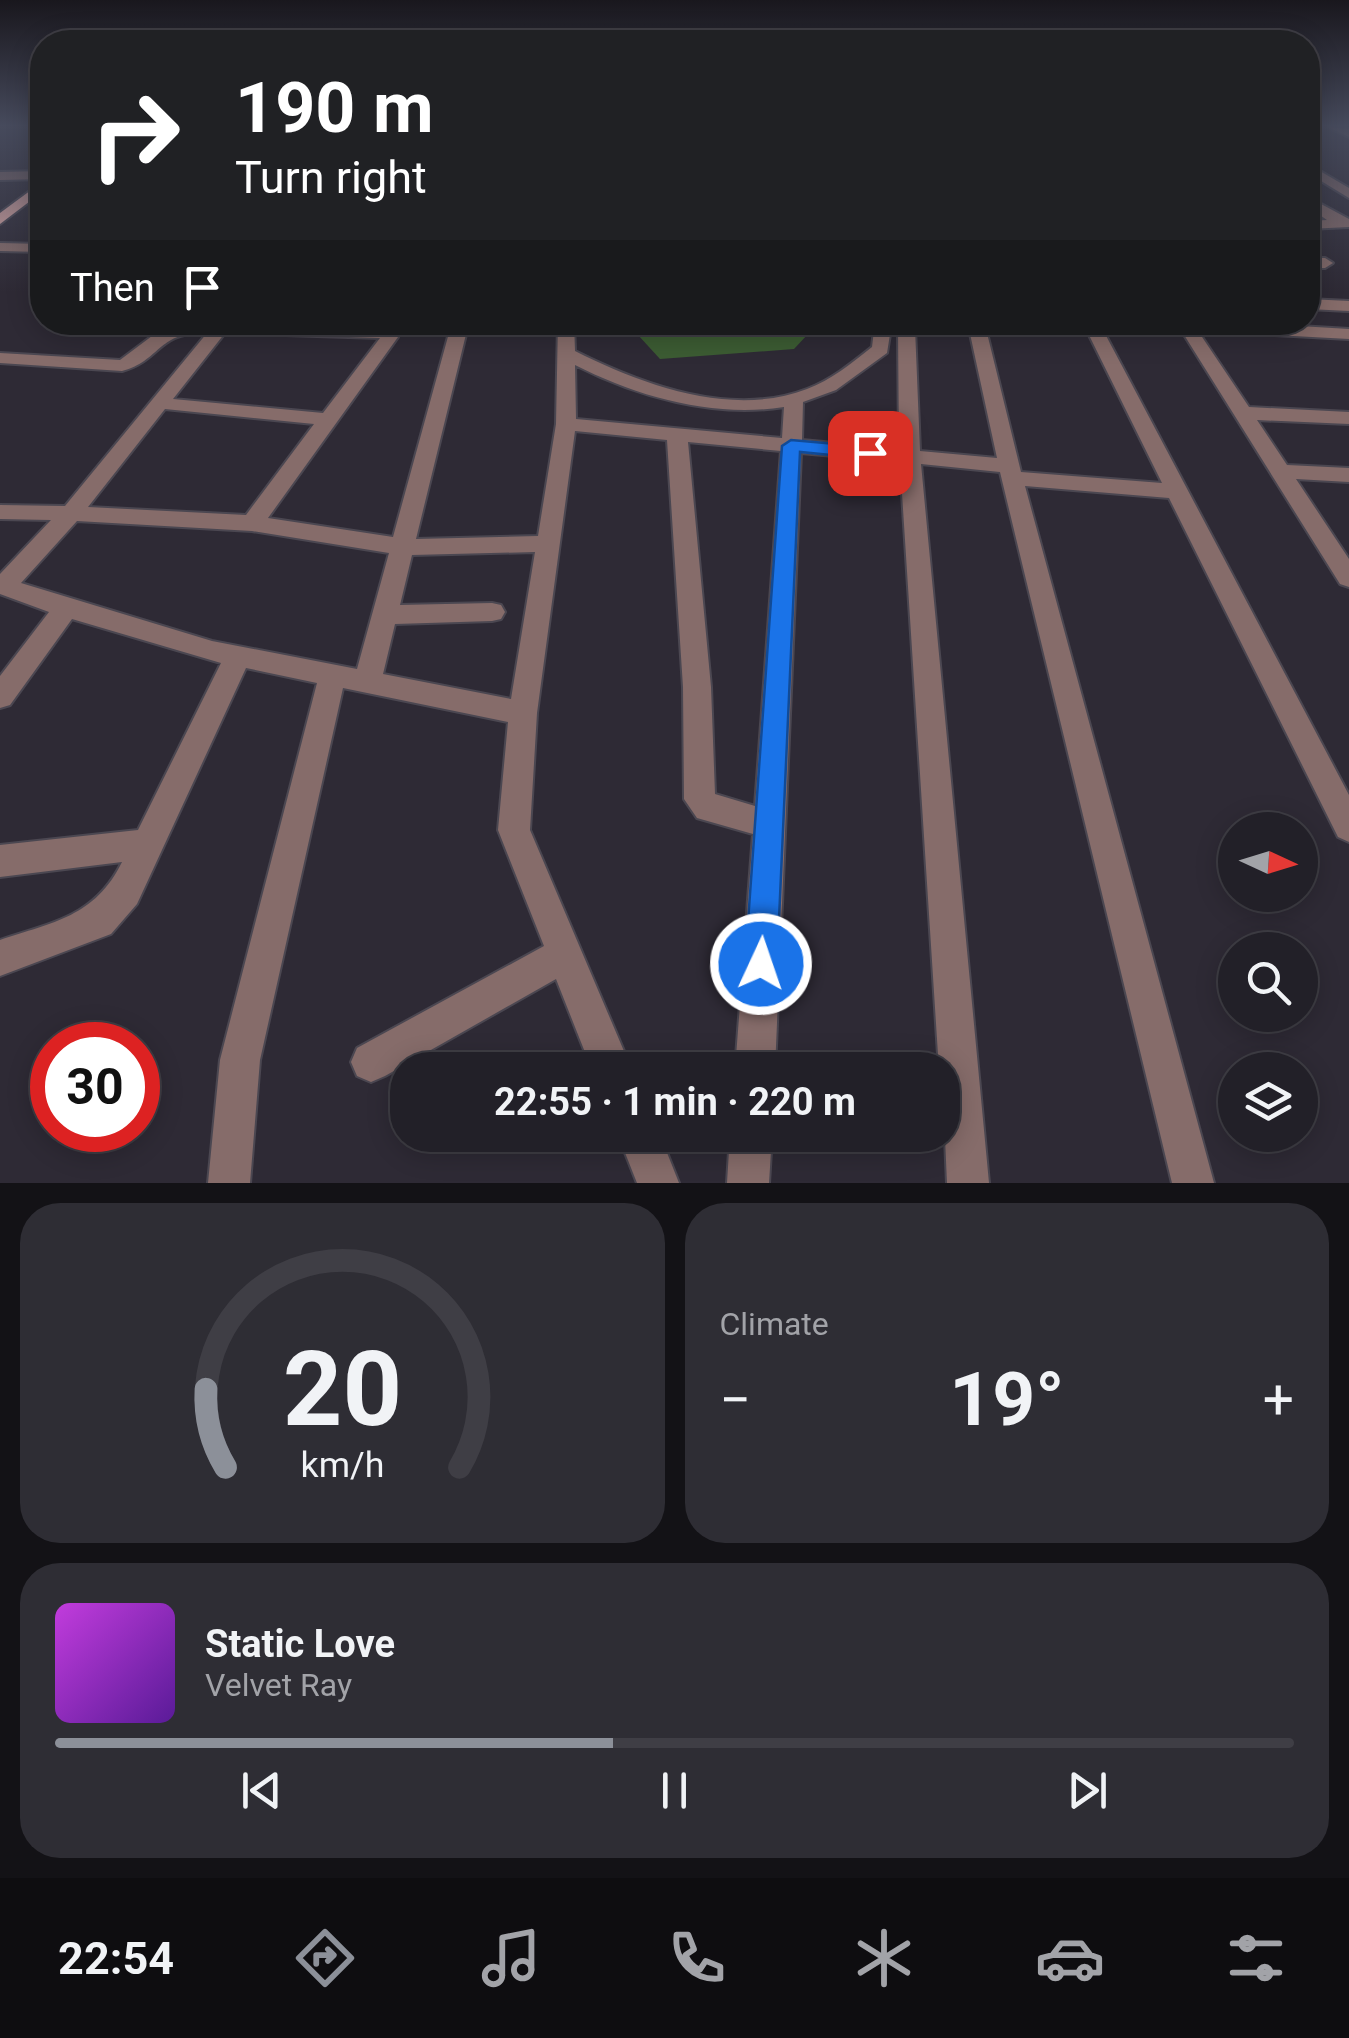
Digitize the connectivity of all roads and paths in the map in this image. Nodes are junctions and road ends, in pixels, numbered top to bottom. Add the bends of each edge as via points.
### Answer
1 (1342, 185) edge
2 (1349, 194) edge
3 (30, 196) edge
4 (1320, 208) edge
5 (30, 211) edge
6 (0, 220) edge
7 (1345, 222) edge
8 (1320, 224) edge
9 (0, 234) edge
10 (0, 247) edge
11 (30, 248) edge
12 (1320, 263) edge
13 (1325, 263) dead end
14 (1320, 305) edge
15 (1349, 306) edge
16 (1320, 332) edge
17 (1349, 334) edge
18 (162, 335) edge
19 (225, 335) edge
20 (391, 335) edge
21 (458, 335) edge
22 (566, 335) edge
23 (882, 335) edge
24 (906, 335) edge
25 (979, 335) edge
26 (1098, 335) edge
27 (1192, 335) edge
28 (566, 353) junction
29 (0, 358) edge
30 (794, 399) junction
31 (158, 403) junction
32 (1242, 413) junction
33 (1349, 418) edge
34 (330, 420) junction
35 (566, 424) junction
36 (678, 435) junction
37 (791, 446) junction
38 (910, 456) junction
39 (1280, 471) junction
40 (1011, 472) junction
41 (1349, 475) edge
42 (1174, 491) junction
43 (0, 512) edge
44 (71, 512) junction
45 (252, 524) junction
46 (549, 544) junction
47 (404, 548) junction
48 (1349, 578) edge
49 (3, 584) edge
50 (66, 608) junction
51 (492, 612) dead end
52 (386, 614) junction
53 (238, 656) junction
54 (349, 679) junction
55 (0, 697) edge
56 (523, 713) junction
57 (769, 824) junction
58 (1349, 828) edge
59 (149, 844) junction
60 (0, 861) edge
61 (564, 954) junction
62 (0, 958) edge
63 (605, 1052) edge
64 (756, 1052) edge
65 (371, 1062) dead end
66 (645, 1152) edge
67 (750, 1152) edge
68 (229, 1183) edge
69 (658, 1183) edge
70 (748, 1183) edge
71 (968, 1183) edge
72 (1193, 1183) edge

1 - 2 street
3 - 6 main road
4 - 7 street
5 - 9 main road
7 - 8 street
10 - 11 street
12 - 13 street
14 - 15 street
16 - 17 street
18 - 29 street via 122,366
19 - 31 street
20 - 34 street
21 - 47 street
22 - 28 street
23 - 30 street via 881,349 832,384
24 - 38 street
25 - 40 street
26 - 42 street
27 - 32 street
28 - 30 street via 626,384 676,396
28 - 35 street
30 - 37 street
31 - 34 street
31 - 44 street
32 - 33 street
32 - 39 street
34 - 45 street
35 - 36 street
35 - 46 street
36 - 37 street
36 - 57 street via 700,799 708,808
37 - 38 street
37 - 57 street
38 - 40 street
38 - 71 street
39 - 41 street
39 - 48 street
40 - 42 street
40 - 72 street
42 - 58 street
43 - 44 street
44 - 45 street
44 - 49 street
45 - 47 street
46 - 47 street
46 - 56 street
47 - 52 street
49 - 50 street
50 - 53 street
50 - 55 street
51 - 52 street
52 - 54 street
53 - 54 street
53 - 59 street
54 - 56 street
54 - 68 street via 240,1060
56 - 61 street via 514,830
57 - 64 street
59 - 60 street
59 - 62 street via 125,892 99,922
61 - 63 street
61 - 65 street
66 - 69 street
67 - 70 street

